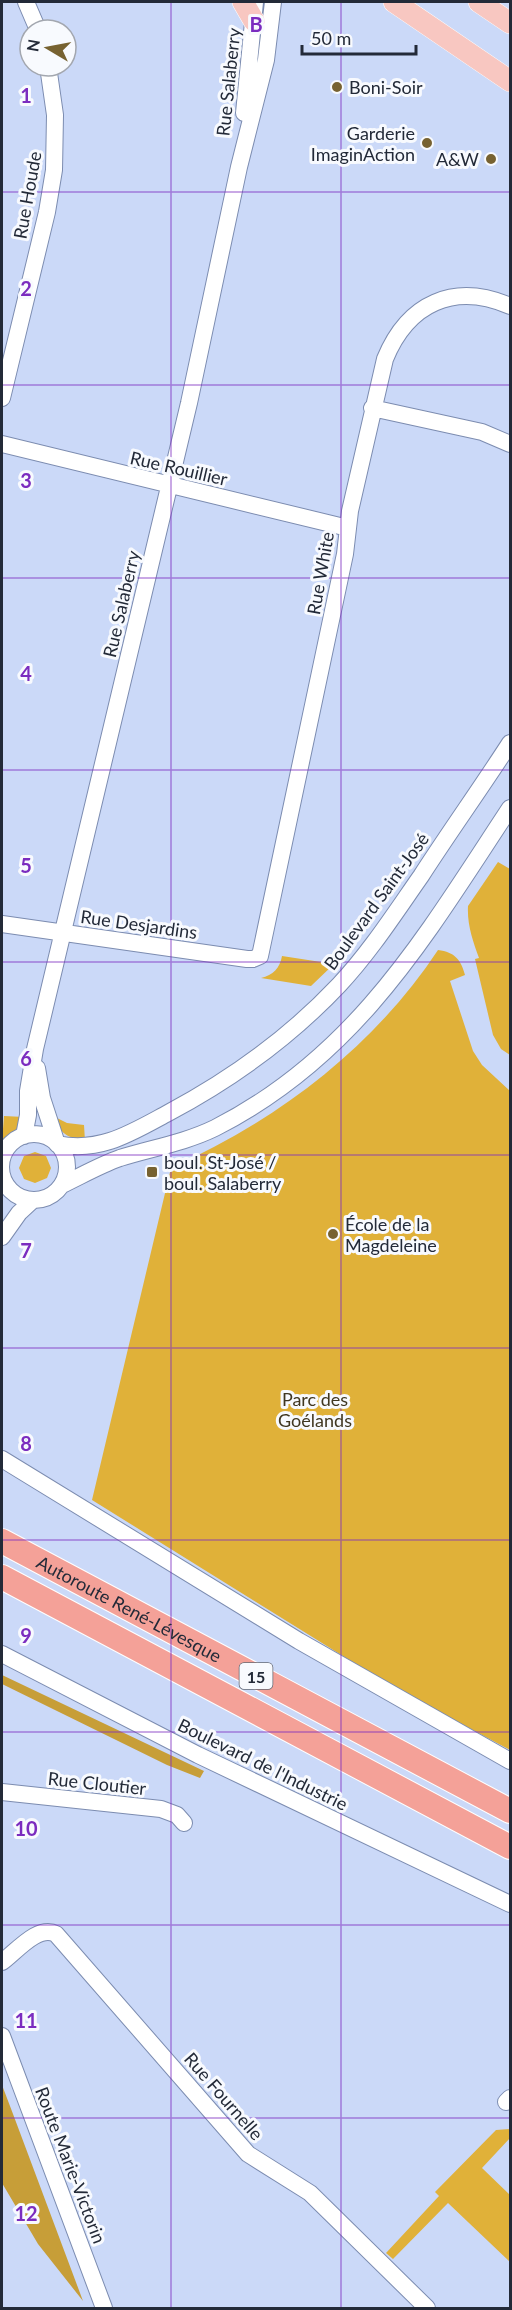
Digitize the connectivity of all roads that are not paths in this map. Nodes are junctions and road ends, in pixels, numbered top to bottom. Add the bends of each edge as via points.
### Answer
1 (26, 2) edge
2 (243, 2) edge
3 (273, 2) edge
4 (394, 2) edge
5 (479, 2) edge
6 (255, 11) edge
7 (33, 18) edge
8 (510, 23) edge
9 (50, 78) edge
10 (510, 81) edge
11 (239, 167) junction
12 (510, 306) edge
13 (2, 398) edge
14 (372, 408) junction
15 (2, 444) edge
16 (510, 444) edge
17 (169, 486) junction
18 (348, 528) junction
19 (510, 743) edge
20 (510, 808) edge
21 (2, 924) edge
22 (62, 933) junction
23 (263, 947) joint
24 (35, 1049) junction
25 (24, 1136) junction
26 (57, 1144) junction
27 (2, 1177) edge
28 (62, 1185) junction
29 (33, 1200) junction
30 (2, 1238) edge
31 (2, 1460) edge
32 (2, 1541) edge
33 (2, 1577) edge
34 (2, 1654) edge
35 (510, 1761) edge
36 (2, 1792) edge
37 (510, 1811) edge
38 (184, 1823) dead end
39 (510, 1846) edge
40 (510, 1904) edge
41 (2, 1962) edge
42 (2, 2036) edge
43 (104, 2308) edge
44 (427, 2308) edge

1 - 7 street
2 - 6 main road
3 - 11 street, Rue Salaberry via 266,60
4 - 10 main road
5 - 8 main road
6 - 11 street, Rue Salaberry
9 - 13 street, Rue Houde via 55,115 54,170
11 - 17 street, Rue Salaberry
12 - 14 street, Rue White via 466,295 441,299 419,311 402,327 389,348
14 - 16 street via 482,432
14 - 18 street, Rue White
15 - 17 street, Rue Rouillier
17 - 18 street, Rue Rouillier
17 - 22 street, Rue Salaberry
18 - 23 street, Rue White
19 - 26 street, Boulevard Saint-José via 367,952 303,1021 222,1084 157,1119 100,1145 82,1148
20 - 28 street via 396,977 313,1062 258,1103 213,1129 173,1145 121,1158
21 - 22 street, Rue Desjardins
22 - 23 street, Rue Desjardins via 253,959 260,956
22 - 24 street, Rue Salaberry
24 - 25 street, Rue Salaberry
24 - 26 street, Rue Salaberry via 42,1098
25 - 26 street via 42,1136
25 - 27 street via 6,1151
26 - 28 street via 67,1166
27 - 29 street via 15,1194
28 - 29 street via 52,1195
29 - 30 street
31 - 35 street via 328,1658
32 - 37 highway, Autoroute René-Lévesque / 15
33 - 39 highway, Autoroute René-Lévesque / 15
34 - 40 street, Boulevard de l'Industrie via 198,1755
36 - 38 street, Rue Cloutier via 161,1809 177,1815
41 - 44 street, Rue Fournelle via 41,1933 56,1934 248,2154 310,2193
42 - 43 street, Route Marie-Victorin

